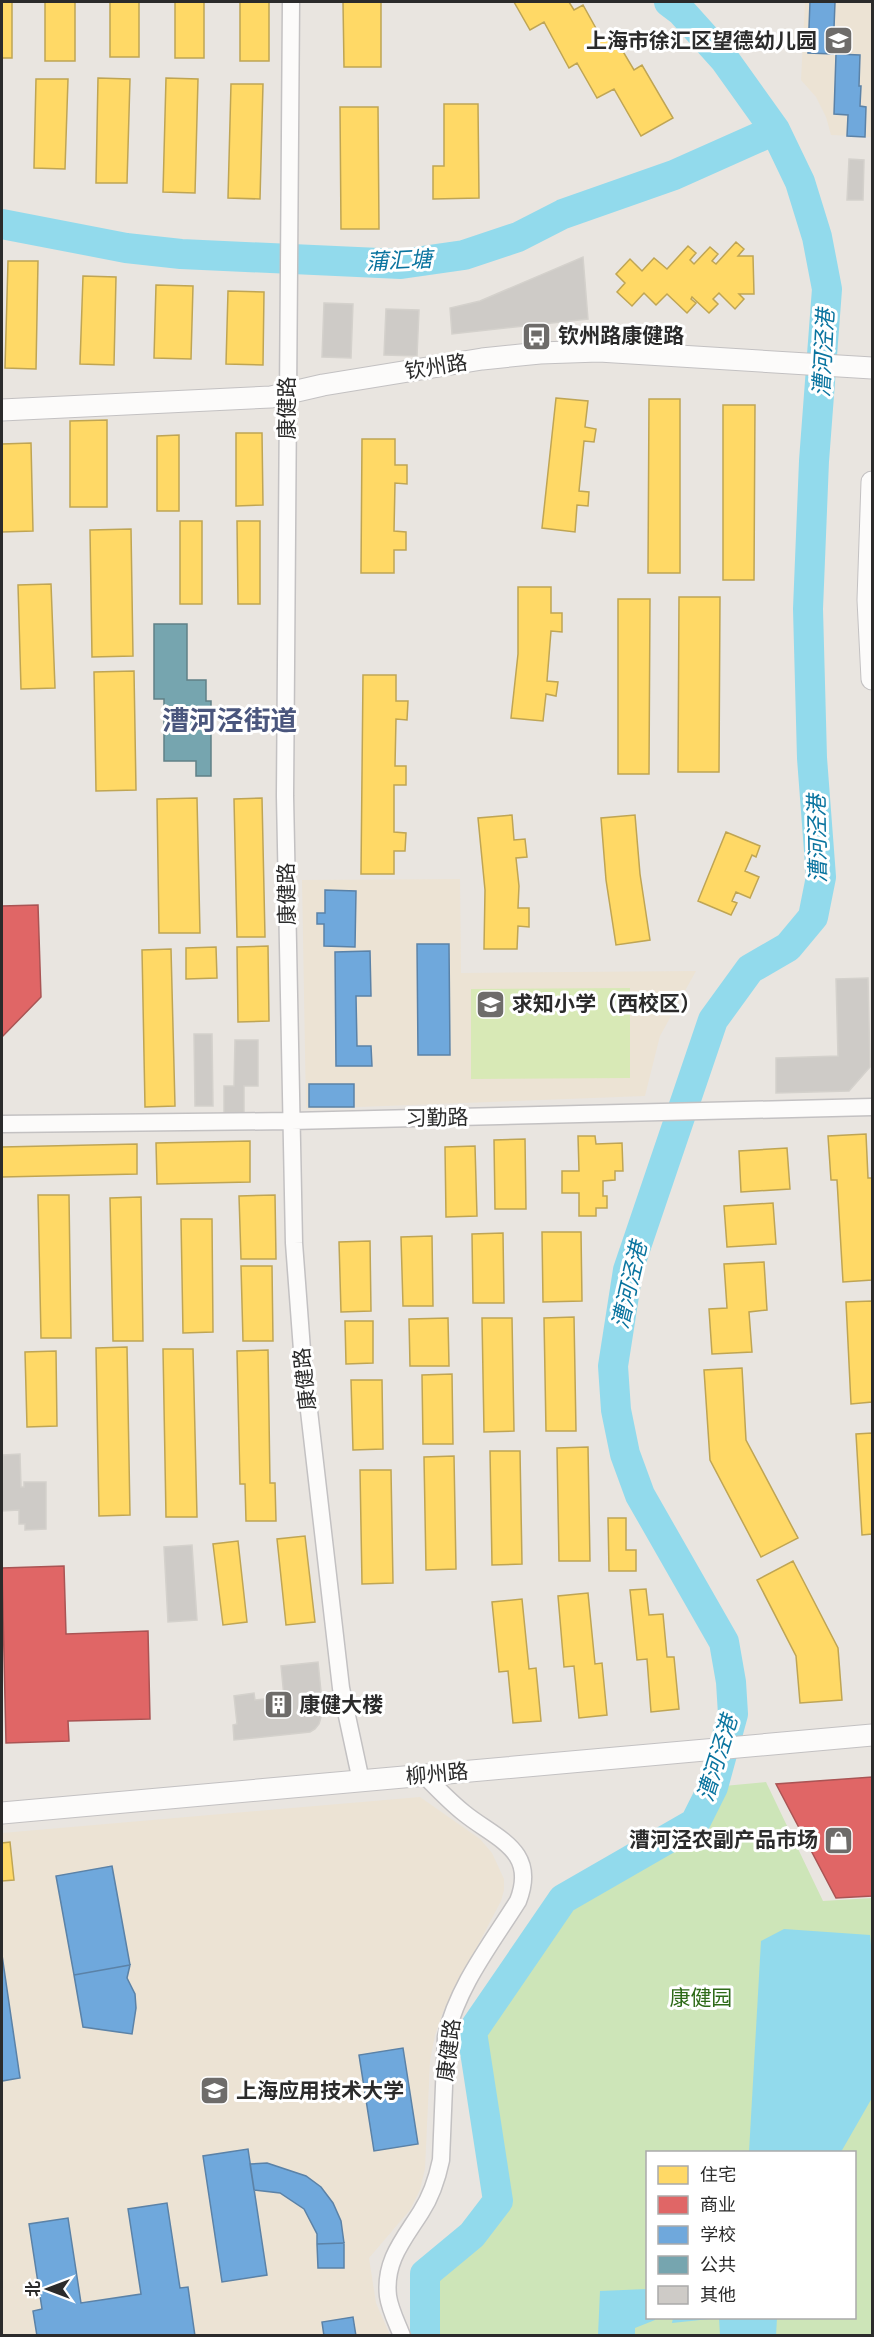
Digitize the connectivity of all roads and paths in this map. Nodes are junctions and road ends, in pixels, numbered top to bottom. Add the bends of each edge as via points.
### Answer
1 (291, 2) edge
2 (864, 367) edge
3 (287, 394) junction
4 (2, 410) edge
5 (873, 482) edge
6 (873, 679) edge
7 (873, 1107) edge
8 (291, 1122) junction
9 (2, 1124) edge
10 (873, 1735) edge
11 (424, 1775) junction
12 (361, 1781) junction
13 (2, 1813) edge
14 (402, 2336) edge

1 - 3 street, 康健路
2 - 3 street, 钦州路 via 599,351 540,352 334,383
3 - 4 street, 钦州路 via 254,399
3 - 8 street, 康健路 via 285,796
5 - 6 street via 868,600
7 - 8 street, 习勤路
8 - 9 street, 习勤路
8 - 12 street, 康健路 via 302,1350 340,1688
10 - 11 street, 柳州路
11 - 12 street, 柳州路
11 - 14 street, 康健路 via 463,1812 504,1840 513,1849 524,1875 518,1901 450,2018 438,2178 396,2248 387,2283 392,2312
12 - 13 street, 柳州路

